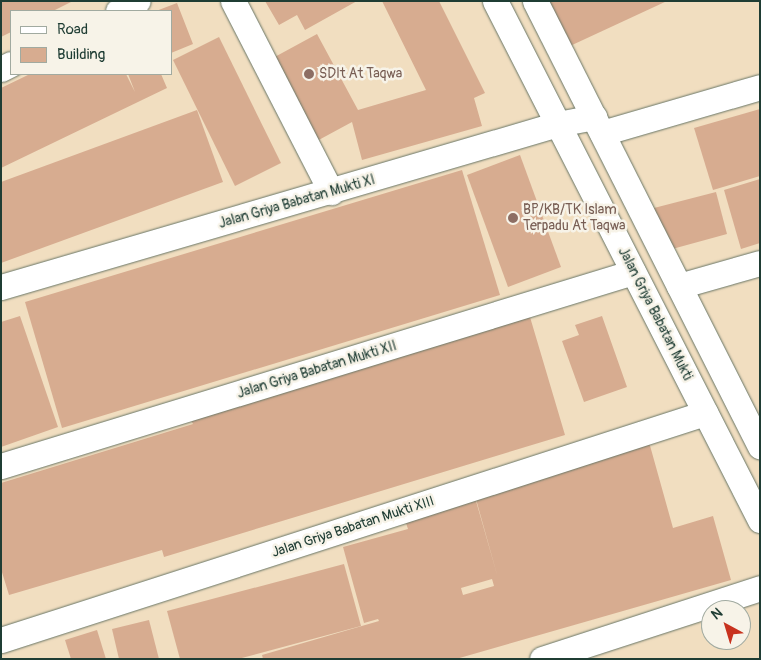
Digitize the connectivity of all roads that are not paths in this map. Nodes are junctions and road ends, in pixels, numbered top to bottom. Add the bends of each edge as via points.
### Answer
1 (138, 1) edge
2 (233, 1) edge
3 (495, 1) edge
4 (535, 1) edge
5 (120, 10) edge
6 (760, 87) edge
7 (558, 124) junction
8 (598, 125) junction
9 (331, 192) junction
10 (760, 263) edge
11 (633, 272) junction
12 (679, 286) junction
13 (1, 287) edge
14 (705, 413) junction
15 (754, 422) edge
16 (760, 446) edge
17 (1, 466) edge
18 (760, 520) edge
19 (760, 588) edge
20 (1, 640) edge
21 (542, 659) edge

1 - 5 street
2 - 9 street
3 - 7 street, Jalan Griya Babatan Mukti
4 - 8 street
6 - 8 street, Jalan Griya Babatan Mukti XI
7 - 8 street, Jalan Griya Babatan Mukti XI
7 - 9 street, Jalan Griya Babatan Mukti XI
7 - 11 street, Jalan Griya Babatan Mukti
8 - 12 street
9 - 13 street, Jalan Griya Babatan Mukti XI
10 - 12 street
11 - 14 street, Jalan Griya Babatan Mukti
11 - 17 street, Jalan Griya Babatan Mukti XII
12 - 15 street
14 - 18 street, Jalan Griya Babatan Mukti
14 - 20 street, Jalan Griya Babatan Mukti XIII
15 - 16 street
19 - 21 street

